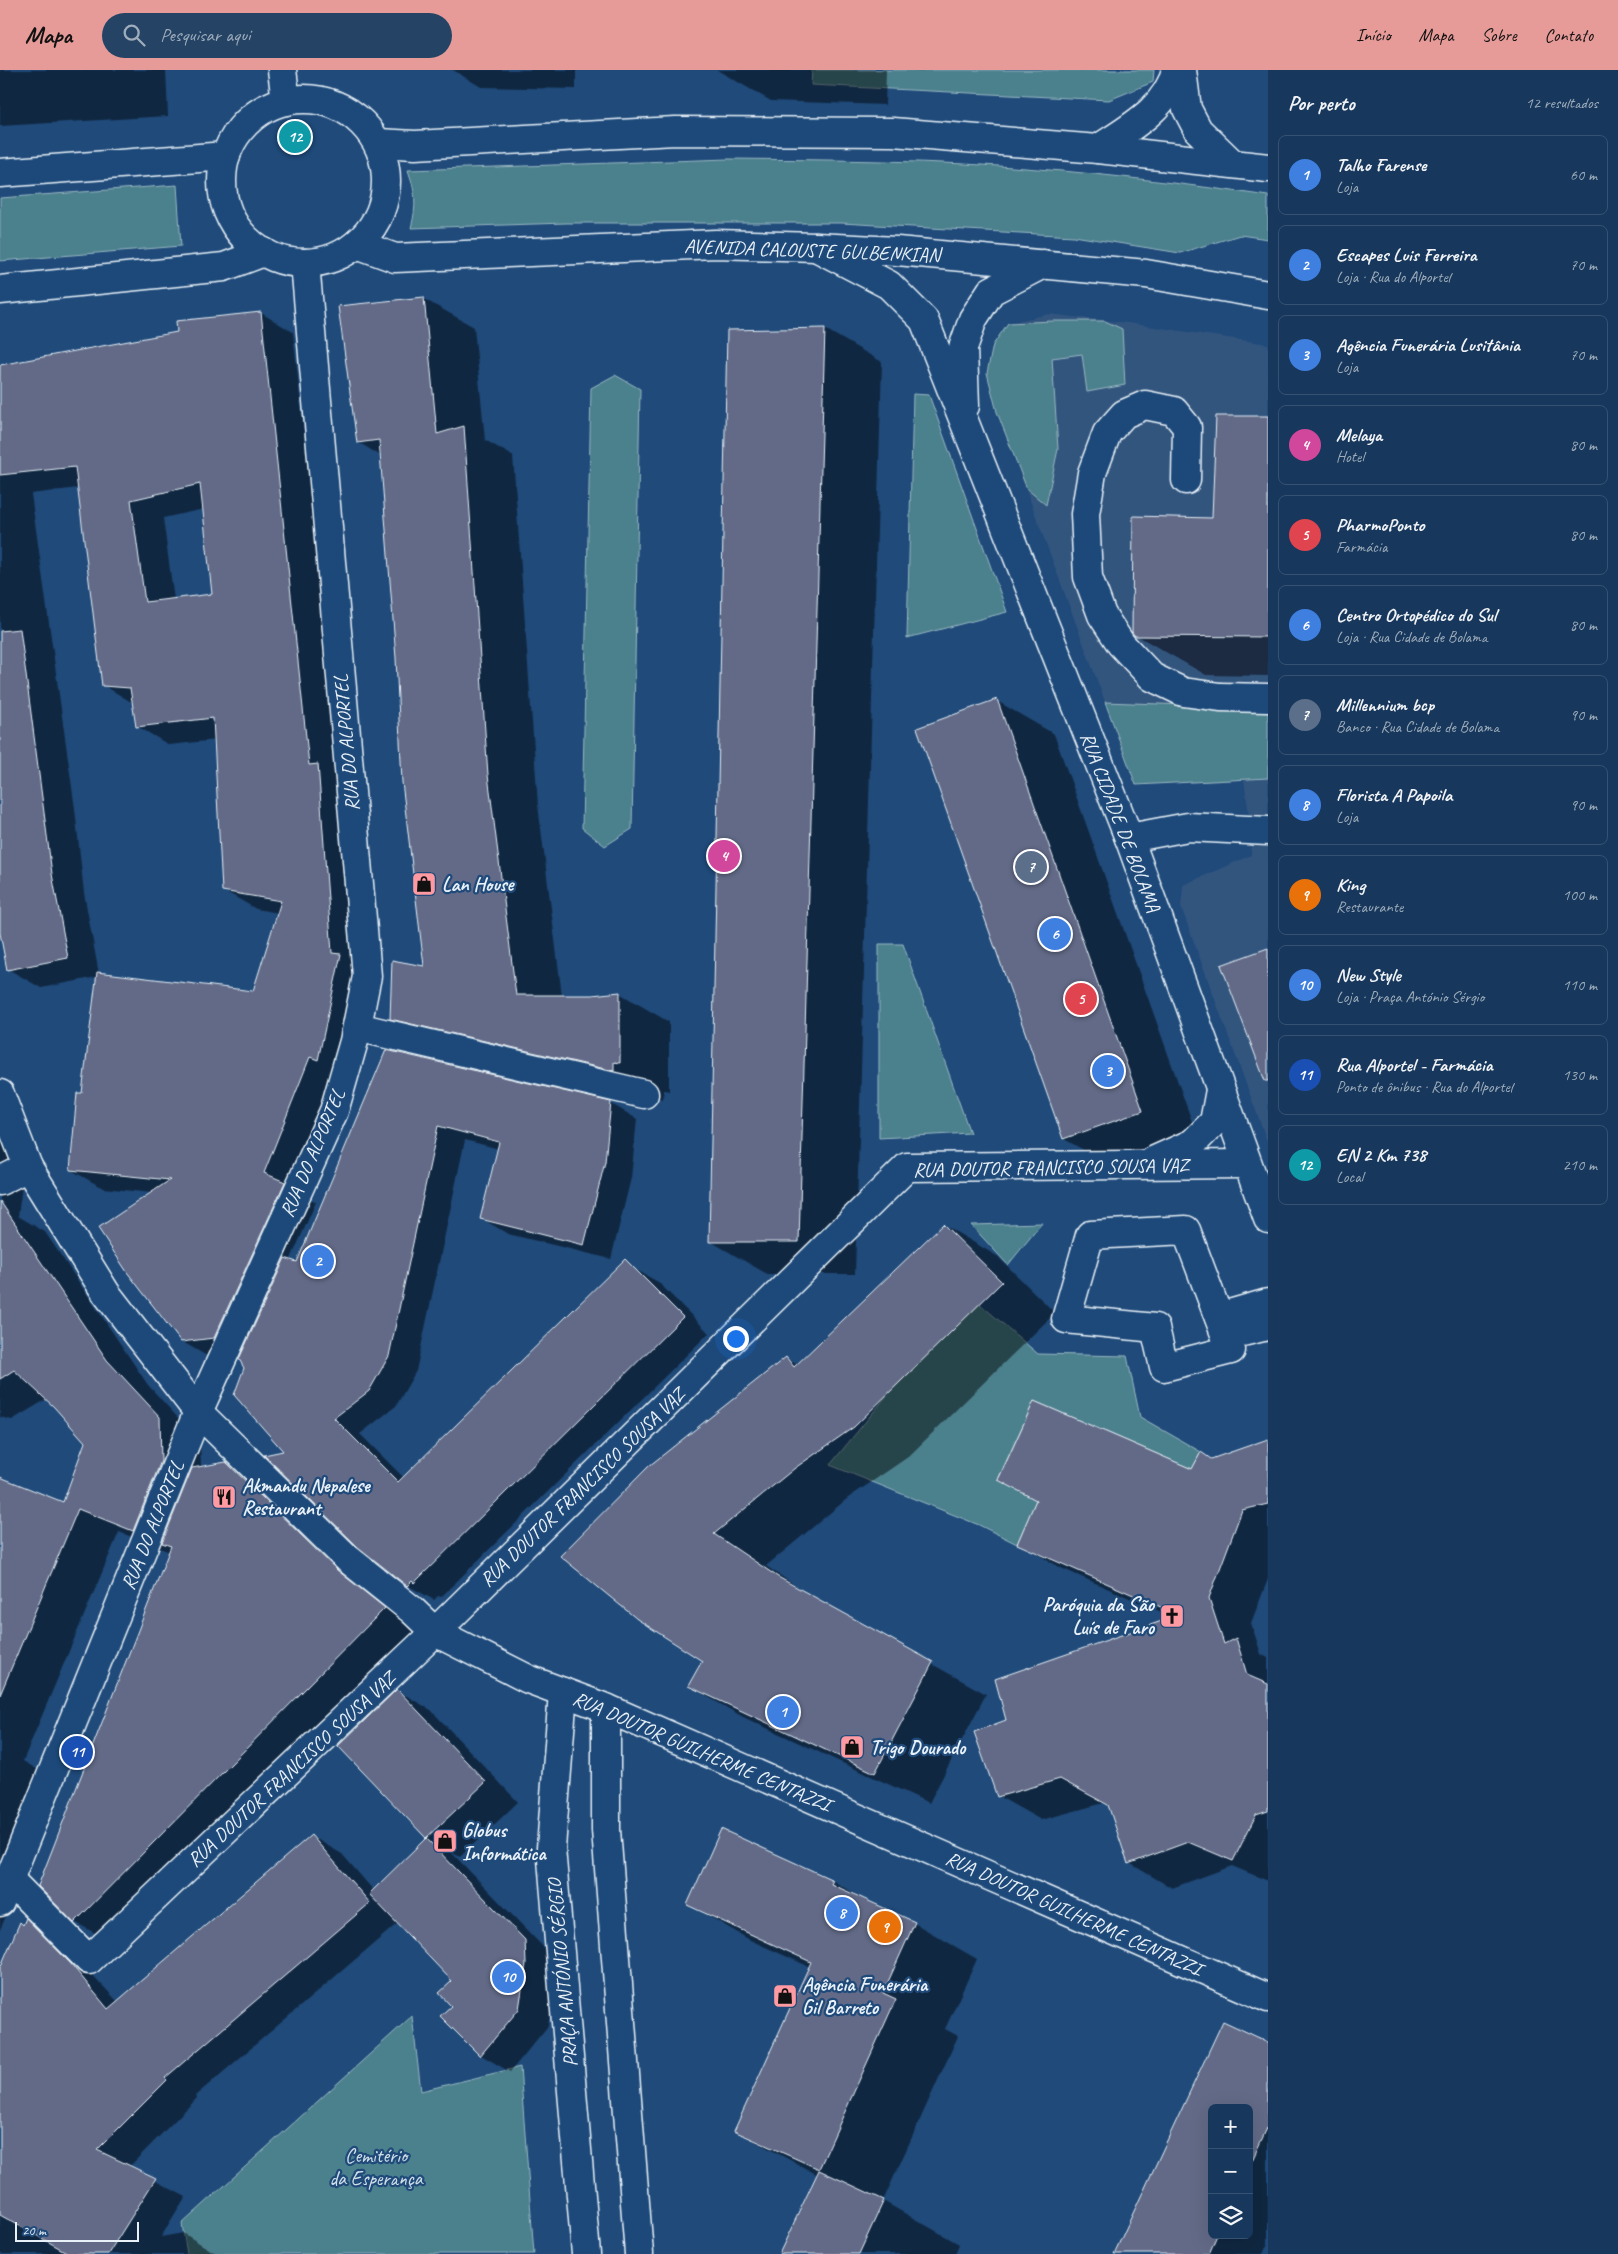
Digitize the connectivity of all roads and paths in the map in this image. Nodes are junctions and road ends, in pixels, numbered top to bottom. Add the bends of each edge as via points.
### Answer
1 (282, 70) edge
2 (1176, 70) edge
3 (1182, 70) edge
4 (286, 101) junction
5 (378, 143) junction
6 (1098, 149) junction
7 (226, 156) junction
8 (1232, 163) junction
9 (1268, 168) edge
10 (0, 173) edge
11 (357, 244) junction
12 (816, 247) junction
13 (264, 252) junction
14 (305, 263) junction
15 (1043, 264) junction
16 (0, 290) edge
17 (1263, 291) edge
18 (966, 428) junction
19 (1186, 480) dead end
20 (1268, 698) edge
21 (1268, 831) edge
22 (1129, 838) junction
23 (357, 1027) junction
24 (1220, 1090) junction
25 (0, 1094) edge
26 (644, 1094) dead end
27 (1246, 1164) junction
28 (1140, 1166) junction
29 (28, 1167) junction
30 (0, 1181) edge
31 (1268, 1219) edge
32 (1268, 1303) edge
33 (1222, 1326) junction
34 (1268, 1326) edge
35 (198, 1412) junction
36 (435, 1632) junction
37 (563, 1692) junction
38 (606, 1708) junction
39 (5, 1891) edge
40 (1268, 1998) edge
41 (586, 2254) edge
42 (640, 2254) edge

1 - 4 street
2 - 6 street via 1155,109
3 - 8 street via 1187,109 1198,130
4 - 5 street via 313,100 340,106 362,122
4 - 7 street via 266,108 249,121 235,137
5 - 6 street via 415,145 674,131 893,132
5 - 11 street via 386,170 385,197 375,224
6 - 8 street
7 - 10 street
7 - 13 street via 222,184 228,211 243,235
8 - 9 street
11 - 12 street, AVENIDA CALOUSTE GULBENKIAN via 395,258 716,244
11 - 14 street via 333,258
12 - 15 street, AVENIDA CALOUSTE GULBENKIAN
12 - 18 street, RUA CIDADE DE BOLAMA via 889,285 924,320
13 - 14 street via 284,260
13 - 16 street via 224,267
14 - 23 street, RUA DO ALPORTEL via 367,976
15 - 17 street, AVENIDA CALOUSTE GULBENKIAN via 1146,274
15 - 18 street via 991,290 973,319 963,348
18 - 22 street, RUA CIDADE DE BOLAMA
19 - 20 street via 1187,428 1174,411 1145,405 1124,414 1107,433 1092,473 1084,514 1088,577 1102,615 1121,644 1152,677 1183,692
21 - 22 street via 1188,827
22 - 24 street, RUA CIDADE DE BOLAMA
23 - 26 street
23 - 35 street, RUA DO ALPORTEL via 334,1111
24 - 27 street, RUA CIDADE DE BOLAMA
24 - 28 street via 1214,1122 1193,1144
25 - 29 street, RUA DOUTOR GUILHERME CENTAZZI
27 - 28 street, RUA DOUTOR FRANCISCO SOUSA VAZ
27 - 31 street, RUA CIDADE DE BOLAMA
28 - 36 street, RUA DOUTOR FRANCISCO SOUSA VAZ via 907,1167
29 - 30 street
29 - 35 street, RUA DOUTOR GUILHERME CENTAZZI via 106,1293
32 - 33 street
33 - 33 street via 1186,1230 1090,1235 1066,1319 1155,1328 1164,1367 1230,1350
33 - 34 street
35 - 36 street, RUA DOUTOR GUILHERME CENTAZZI via 348,1559
35 - 39 street, RUA DO ALPORTEL
36 - 37 street, RUA DOUTOR GUILHERME CENTAZZI via 528,1679
36 - 39 street, RUA DOUTOR FRANCISCO SOUSA VAZ via 89,1960
37 - 38 street, RUA DOUTOR GUILHERME CENTAZZI
37 - 41 street, PRAÇA ANTÓNIO SÉRGIO via 551,1848
38 - 40 street, RUA DOUTOR GUILHERME CENTAZZI
38 - 42 street via 606,1830

